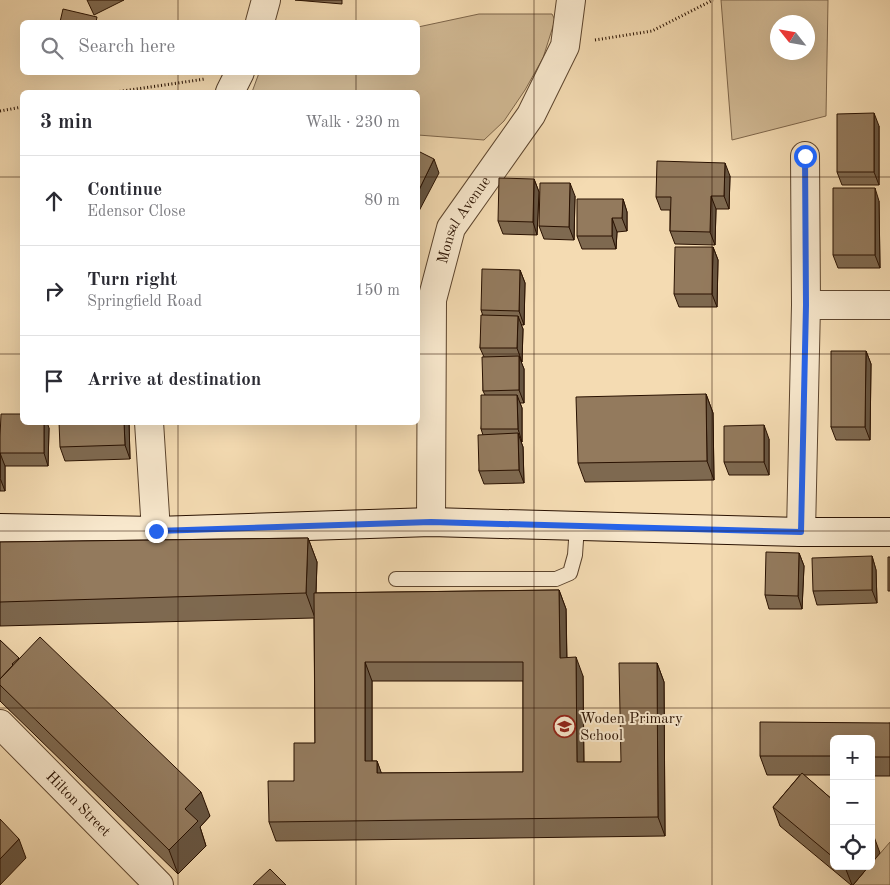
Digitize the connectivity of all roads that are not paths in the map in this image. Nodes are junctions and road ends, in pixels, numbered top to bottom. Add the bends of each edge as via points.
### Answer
1 (266, 0) edge
2 (571, 0) edge
3 (261, 20) edge
4 (239, 75) edge
5 (231, 90) edge
6 (805, 156) dead end
7 (806, 305) junction
8 (890, 305) edge
9 (149, 425) edge
10 (431, 522) junction
11 (577, 526) junction
12 (0, 528) edge
13 (156, 531) junction
14 (801, 532) junction
15 (890, 532) edge
16 (396, 579) dead end
17 (0, 724) edge
18 (159, 885) edge

1 - 3 street
2 - 10 street, Monsal Avenue via 565,46 531,116 451,228 432,300
4 - 5 street
6 - 7 street
7 - 8 street
7 - 14 street
9 - 13 street
10 - 11 street
10 - 13 street
11 - 14 street
11 - 16 lane via 570,573 556,579
12 - 13 street
14 - 15 street
17 - 18 street, Hilton Street

